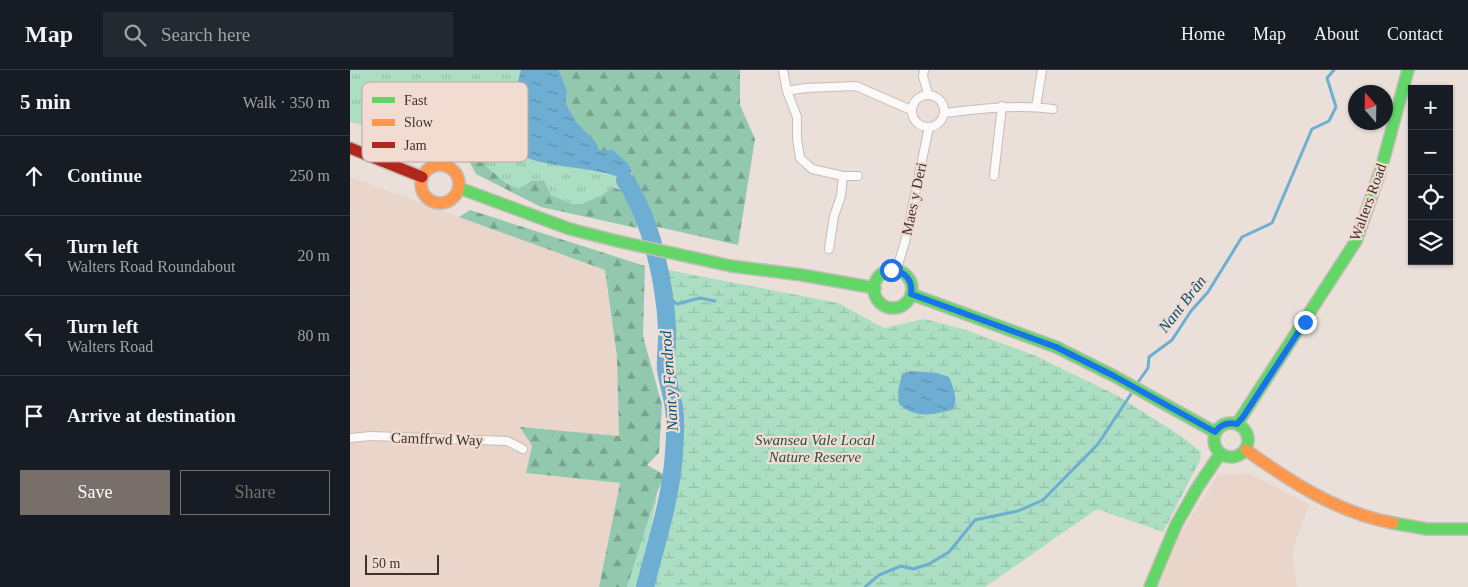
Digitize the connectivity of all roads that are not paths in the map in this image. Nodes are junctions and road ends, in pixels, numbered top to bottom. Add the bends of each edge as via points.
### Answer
1 (783, 70) edge
2 (924, 70) edge
3 (1042, 70) edge
4 (1408, 70) edge
5 (788, 91) junction
6 (928, 94) junction
7 (1002, 106) junction
8 (1036, 107) junction
9 (1053, 109) dead end
10 (911, 110) junction
11 (944, 113) junction
12 (929, 127) junction
13 (350, 148) edge
14 (362, 153) edge
15 (385, 162) edge
16 (843, 176) junction
17 (858, 176) dead end
18 (994, 176) dead end
19 (422, 177) junction
20 (460, 188) junction
21 (830, 249) dead end
22 (896, 271) junction
23 (874, 288) junction
24 (911, 294) junction
25 (1237, 424) junction
26 (1215, 432) junction
27 (350, 438) edge
28 (523, 449) dead end
29 (1246, 450) junction
30 (1220, 454) junction
31 (1468, 529) edge
32 (1150, 587) edge

1 - 5 street
2 - 6 street
3 - 8 street
4 - 25 main road, Walters Road via 1381,170 1356,242
5 - 10 street via 856,86
5 - 16 street via 797,117 800,158 812,169
6 - 10 street via 913,102
6 - 11 street via 940,100
7 - 8 street
7 - 11 street
7 - 18 street
8 - 9 street
10 - 12 street via 917,124
11 - 12 street via 940,122
12 - 22 street, Maes y Deri
13 - 14 main road
15 - 19 main road
16 - 17 street
16 - 21 street
19 - 20 main road via 433,166 447,166 456,172
19 - 20 main road via 422,191 436,203 452,200
20 - 23 main road via 570,229 642,247 731,266
22 - 23 main road via 881,274
22 - 24 main road via 909,279
23 - 24 main road via 879,301 890,308 903,305
24 - 26 main road via 1056,347
25 - 26 main road via 1225,424
25 - 29 main road via 1243,427 1248,438
26 - 30 main road via 1214,444
27 - 28 street, Camffrwd Way via 371,436 507,442
29 - 30 main road via 1234,457
29 - 31 main road via 1332,504 1372,519 1427,529
30 - 32 main road via 1176,525

